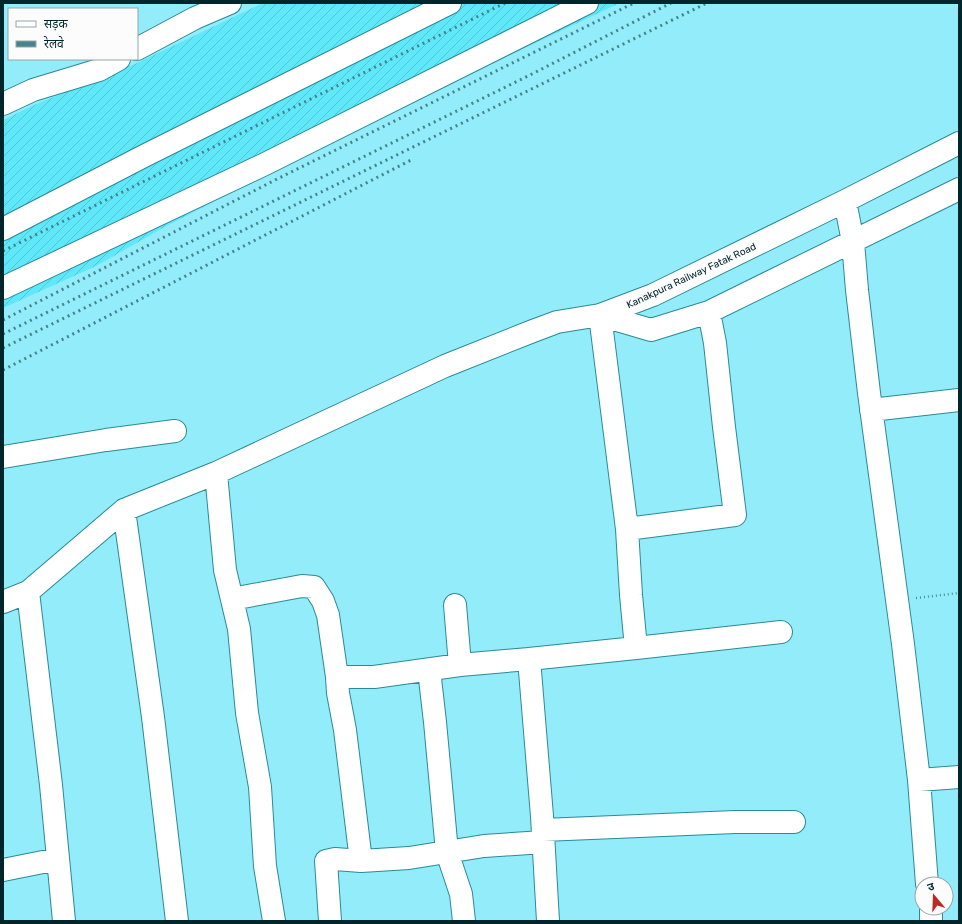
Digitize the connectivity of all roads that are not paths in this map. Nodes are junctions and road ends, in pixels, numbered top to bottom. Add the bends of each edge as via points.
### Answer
1 (230, 3) edge
2 (450, 3) edge
3 (587, 3) edge
4 (193, 11) edge
5 (138, 48) edge
6 (117, 60) edge
7 (3, 104) edge
8 (959, 143) edge
9 (959, 189) edge
10 (845, 202) junction
11 (3, 229) edge
12 (853, 242) junction
13 (3, 288) edge
14 (709, 312) junction
15 (600, 315) junction
16 (959, 400) edge
17 (871, 410) junction
18 (175, 431) dead end
19 (3, 457) edge
20 (216, 473) junction
21 (124, 510) junction
22 (627, 529) junction
23 (28, 592) junction
24 (232, 599) junction
25 (3, 602) edge
26 (454, 604) dead end
27 (781, 632) dead end
28 (636, 648) junction
29 (529, 659) junction
30 (460, 665) junction
31 (429, 670) junction
32 (337, 678) junction
33 (959, 777) edge
34 (919, 780) junction
35 (794, 822) dead end
36 (543, 836) junction
37 (447, 852) junction
38 (58, 859) junction
39 (361, 861) junction
40 (3, 870) edge
41 (926, 876) edge
42 (64, 921) edge
43 (177, 921) edge
44 (274, 921) edge
45 (330, 921) edge
46 (464, 921) edge
47 (548, 921) edge

1 - 4 street
2 - 11 street
3 - 13 street via 265,164
4 - 5 street
6 - 7 street via 99,70 33,90
8 - 10 street, Kanakpura Railway Fatak Road
9 - 12 street, Kanakpura Railway Fatak Road
10 - 12 street
10 - 15 street, Kanakpura Railway Fatak Road via 652,295
12 - 14 street, Kanakpura Railway Fatak Road
12 - 17 street
14 - 15 street, Kanakpura Railway Fatak Road via 651,330
14 - 22 street via 715,343 735,515
15 - 20 street via 557,322 460,360
15 - 22 street
16 - 17 street
17 - 34 street via 898,600
18 - 19 street
20 - 21 street
20 - 24 street via 226,570
21 - 23 street
21 - 43 street
22 - 28 street
23 - 25 street
23 - 38 street
24 - 32 street via 302,586 314,587 323,601 328,616
24 - 44 street via 239,629 247,713 260,786 265,866
26 - 30 street
27 - 28 street
28 - 29 street
29 - 30 street
29 - 36 street
30 - 31 street
31 - 32 street via 374,677
31 - 37 street
32 - 39 street
33 - 34 street
34 - 41 street
35 - 36 street via 735,822
36 - 37 street
36 - 47 street
37 - 39 street via 409,858
37 - 46 street via 461,894
38 - 40 street
38 - 42 street
39 - 45 street via 326,860

